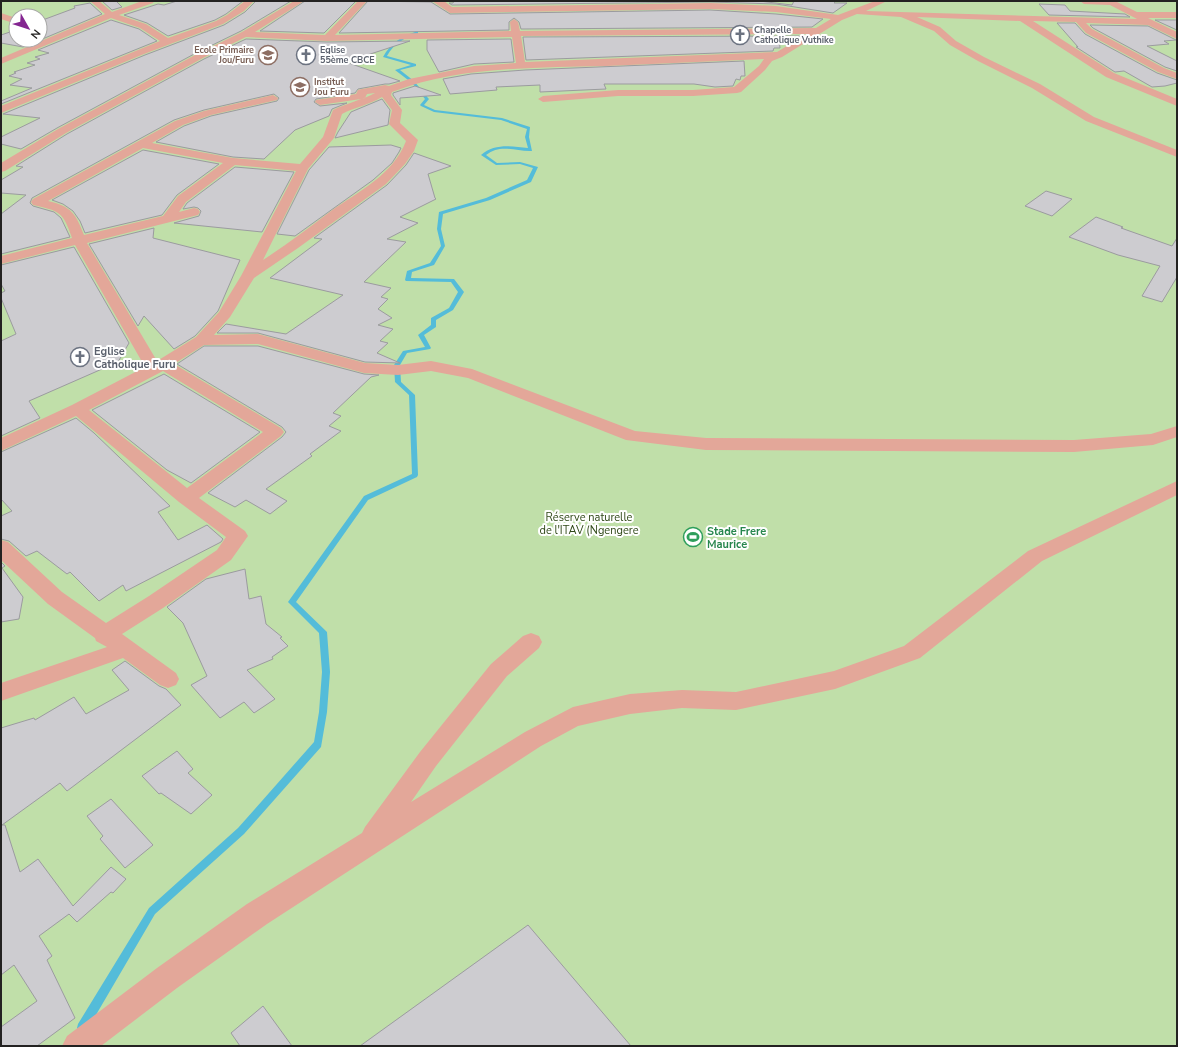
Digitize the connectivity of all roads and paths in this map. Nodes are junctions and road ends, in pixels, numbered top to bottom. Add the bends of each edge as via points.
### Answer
1 (94, 1) edge
2 (150, 1) edge
3 (250, 1) edge
4 (300, 1) edge
5 (363, 1) edge
6 (436, 1) edge
7 (514, 1) edge
8 (879, 1) edge
9 (1084, 1) edge
10 (1110, 2) edge
11 (744, 4) edge
12 (511, 10) junction
13 (603, 11) edge
14 (849, 13) junction
15 (111, 15) junction
16 (904, 15) junction
17 (1136, 15) junction
18 (1177, 15) edge
19 (838, 18) junction
20 (1021, 18) junction
21 (1079, 20) junction
22 (1147, 22) junction
23 (816, 31) junction
24 (48, 32) edge
25 (245, 34) junction
26 (516, 34) junction
27 (60, 36) junction
28 (603, 36) junction
29 (1177, 36) edge
30 (327, 38) junction
31 (162, 44) junction
32 (779, 55) junction
33 (200, 56) junction
34 (1, 61) edge
35 (521, 65) junction
36 (1177, 68) edge
37 (1161, 70) junction
38 (1146, 71) dead end
39 (1132, 73) dead end
40 (1110, 75) junction
41 (1177, 76) edge
42 (388, 90) junction
43 (273, 98) dead end
44 (543, 100) dead end
45 (320, 102) dead end
46 (1176, 102) edge
47 (1, 110) edge
48 (141, 144) junction
49 (1177, 154) edge
50 (233, 162) junction
51 (1, 168) edge
52 (302, 168) junction
53 (194, 212) dead end
54 (167, 219) junction
55 (79, 240) junction
56 (1, 260) edge
57 (248, 276) junction
58 (201, 340) junction
59 (158, 366) junction
60 (78, 409) junction
61 (1177, 431) edge
62 (1, 445) edge
63 (1177, 487) edge
64 (186, 498) junction
65 (1, 547) edge
66 (104, 635) junction
67 (531, 642) dead end
68 (125, 649) junction
69 (168, 679) dead end
70 (1, 692) edge
71 (368, 844) junction
72 (77, 1046) edge

1 - 15 street
2 - 15 street
3 - 31 street via 225,20
4 - 25 street
5 - 30 street
6 - 12 street via 450,10
7 - 12 street
8 - 14 street
9 - 10 street
10 - 17 street
11 - 13 street
11 - 19 street via 806,10
12 - 13 street
12 - 26 street
13 - 28 street
14 - 16 street
14 - 19 street
15 - 27 street
15 - 31 street via 143,26 168,42
16 - 20 street
16 - 49 street via 937,30 953,43 1036,86 1090,119
17 - 18 street
17 - 22 street
19 - 23 street
20 - 21 street
20 - 40 street
21 - 22 street
21 - 37 street via 1088,31
22 - 29 street
23 - 28 street
23 - 32 street
24 - 27 street
25 - 30 street
25 - 33 street
26 - 28 street
26 - 30 street
26 - 35 street
27 - 34 street
31 - 33 street via 173,45
31 - 47 street
32 - 35 street via 605,59
32 - 44 street via 769,59 737,90 618,93
33 - 51 street via 62,131
35 - 42 street via 474,69 415,81
36 - 37 street
37 - 38 street
37 - 41 street
39 - 40 street
40 - 46 street
42 - 45 street via 385,88 362,92 361,96
42 - 52 street via 368,101 337,112 328,138
42 - 57 street via 386,95 397,110 394,124 412,140 410,150 402,161 377,185
43 - 48 street via 194,117 167,128
48 - 50 street
48 - 55 street via 37,202 67,212
50 - 52 street
50 - 54 street via 194,188
52 - 57 street
53 - 54 street
54 - 55 street
55 - 56 street
55 - 59 street
57 - 58 street via 225,314
58 - 59 street
58 - 61 street via 258,340 364,368 391,370 431,366 472,374 632,436 706,444 1074,446 1153,439
59 - 60 street
59 - 64 street via 275,432
60 - 62 street
60 - 64 street via 139,462
63 - 71 street via 1035,556 912,652 835,680 736,701 682,699 630,704 573,717 533,739
64 - 66 street via 238,536 224,555
65 - 66 street via 55,598
66 - 68 street
67 - 71 street via 499,670 428,759
68 - 69 street
68 - 70 street
71 - 72 street via 251,919

